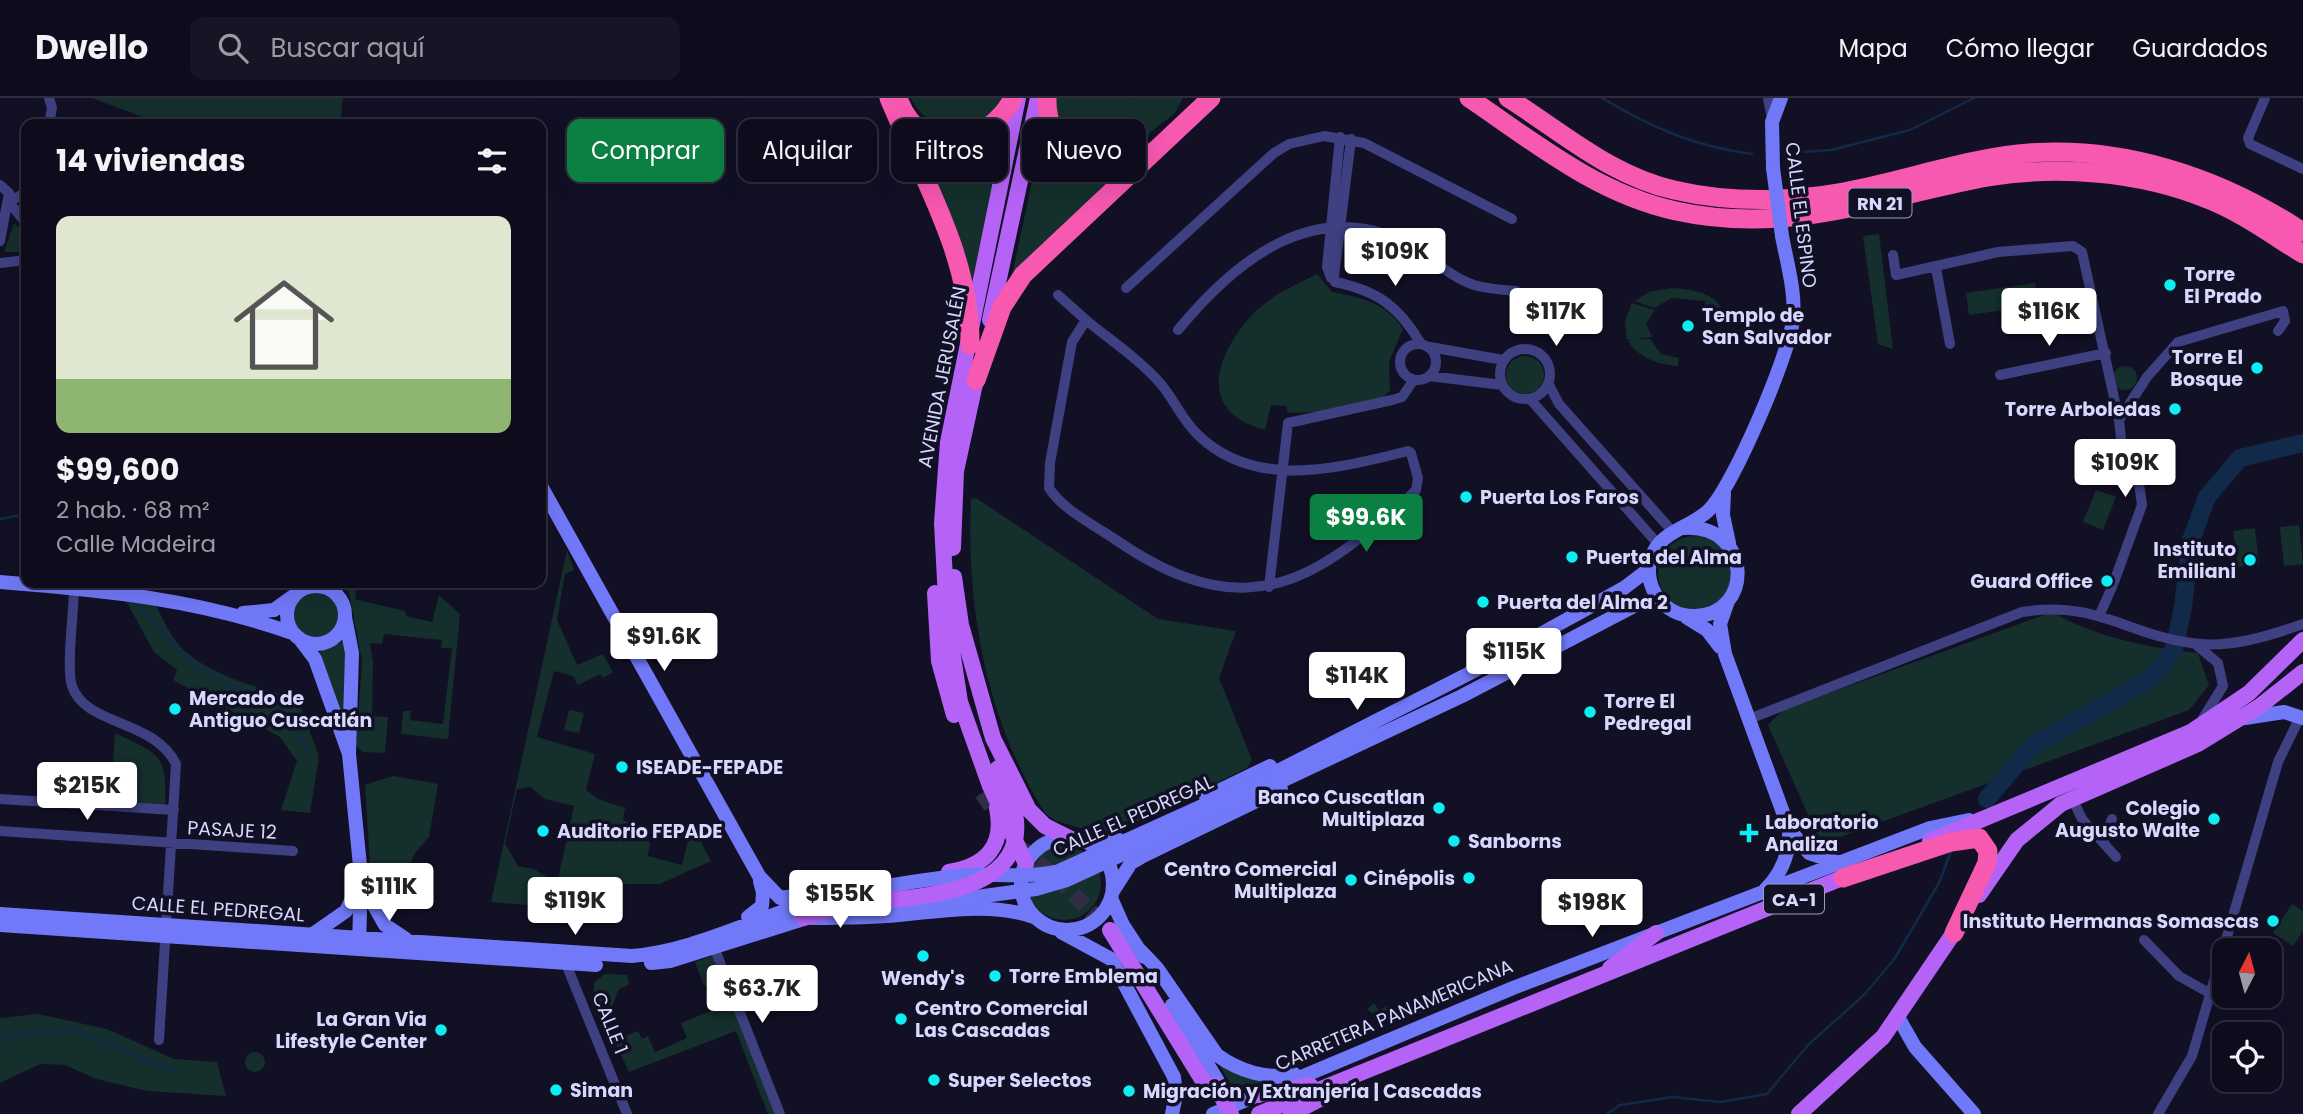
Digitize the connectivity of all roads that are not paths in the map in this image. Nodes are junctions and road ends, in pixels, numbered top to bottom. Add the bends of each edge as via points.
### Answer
1 (49, 98) edge
2 (889, 98) edge
3 (898, 98) edge
4 (1015, 98) edge
5 (1038, 98) edge
6 (1047, 98) edge
7 (1190, 98) edge
8 (1211, 98) edge
9 (1469, 98) edge
10 (1508, 98) edge
11 (1768, 98) edge
12 (1781, 98) edge
13 (2265, 98) edge
14 (50, 119) edge
15 (1772, 122) junction
16 (1345, 138) junction
17 (2303, 169) edge
18 (0, 185) edge
19 (21, 195) edge
20 (9, 202) junction
21 (21, 217) edge
22 (1512, 219) dead end
23 (1336, 227) junction
24 (2303, 232) edge
25 (0, 241) edge
26 (2303, 254) edge
27 (1893, 255) dead end
28 (21, 261) edge
29 (0, 263) edge
30 (1936, 268) junction
31 (1126, 288) dead end
32 (1516, 291) dead end
33 (1058, 295) dead end
34 (1086, 320) junction
35 (1178, 330) dead end
36 (2278, 331) dead end
37 (1425, 344) junction
38 (1950, 344) dead end
39 (970, 345) junction
40 (2106, 353) junction
41 (1503, 360) junction
42 (2000, 375) dead end
43 (1429, 376) junction
44 (976, 380) junction
45 (1413, 382) junction
46 (1548, 383) junction
47 (1502, 385) junction
48 (1530, 399) junction
49 (2119, 420) junction
50 (1281, 470) junction
51 (1724, 493) junction
52 (546, 495) edge
53 (1679, 530) junction
54 (1658, 544) junction
55 (1729, 544) junction
56 (1649, 569) junction
57 (0, 582) edge
58 (21, 584) edge
59 (1269, 587) junction
60 (74, 588) joint
61 (303, 588) edge
62 (338, 589) edge
63 (1659, 600) junction
64 (1728, 600) junction
65 (238, 614) junction
66 (1681, 614) junction
67 (2100, 614) junction
68 (345, 617) junction
69 (2303, 624) edge
70 (961, 625) junction
71 (297, 636) junction
72 (2303, 640) edge
73 (2190, 643) junction
74 (1726, 654) junction
75 (2303, 672) edge
76 (1468, 674) junction
77 (2302, 718) edge
78 (1749, 719) junction
79 (2240, 719) junction
80 (2191, 732) junction
81 (1357, 745) junction
82 (349, 754) junction
83 (1264, 784) junction
84 (986, 790) junction
85 (2072, 798) junction
86 (0, 799) edge
87 (174, 810) junction
88 (2112, 819) dead end
89 (1789, 829) junction
90 (0, 831) edge
91 (1076, 840) junction
92 (2103, 842) junction
93 (172, 844) junction
94 (293, 851) dead end
95 (2116, 857) dead end
96 (1024, 869) junction
97 (1841, 871) junction
98 (945, 872) junction
99 (360, 876) junction
100 (759, 876) junction
101 (1764, 891) junction
102 (815, 892) junction
103 (1112, 895) junction
104 (875, 907) junction
105 (0, 914) edge
106 (748, 917) junction
107 (1035, 917) junction
108 (803, 918) junction
109 (0, 925) edge
110 (1050, 927) junction
111 (1110, 930) tunnel mouth
112 (167, 931) junction
113 (1656, 933) junction
114 (1954, 933) junction
115 (313, 934) junction
116 (2144, 940) dead end
117 (359, 944) junction
118 (416, 944) junction
119 (691, 944) junction
120 (714, 947) junction
121 (1140, 950) junction
122 (566, 964) junction
123 (1603, 976) junction
124 (2211, 995) junction
125 (1898, 1017) junction
126 (1883, 1037) junction
127 (159, 1040) dead end
128 (1915, 1047) junction
129 (1399, 1059) junction
130 (1320, 1068) junction
131 (1343, 1079) junction
132 (1213, 1082) junction
133 (620, 1095) junction
134 (1258, 1095) junction
135 (2167, 1101) junction
136 (617, 1114) edge
137 (627, 1114) edge
138 (780, 1114) edge
139 (1172, 1114) edge
140 (1213, 1114) edge
141 (1224, 1114) edge
142 (1231, 1114) edge
143 (1239, 1114) edge
144 (1259, 1114) edge
145 (1291, 1114) edge
146 (1799, 1114) edge
147 (1975, 1114) edge
148 (2158, 1114) edge
149 (2166, 1114) edge

1 - 14 street
2 - 39 highway via 957,258 969,313
3 - 4 highway via 918,128 960,139 992,126
4 - 39 main road, AVENIDA JERUSALÉN
5 - 44 main road, AVENIDA JERUSALÉN
6 - 7 highway via 1048,123 1059,142 1080,158 1116,164 1134,155 1181,113
8 - 44 highway via 1023,275 1002,307
9 - 26 highway, RN 21 via 1596,182 1687,214 1740,220 1818,215 1987,178 2074,172 2144,182 2206,198
10 - 24 highway, RN 21 via 1610,165 1651,184 1691,194 1734,199 1811,196 1994,158 2069,153 2147,164 2209,180 2247,197
11 - 15 street
12 - 15 main road, CALLE EL ESPINO
13 - 17 street via 2248,138 2250,144
15 - 51 main road, CALLE EL ESPINO, bridge via 1773,168 1792,325 1780,366
16 - 22 street via 1387,153
16 - 23 street
16 - 31 street via 1306,139 1274,153
18 - 20 street via 6,187
19 - 20 street
20 - 21 street
20 - 25 street
23 - 32 street via 1376,231 1472,285
23 - 35 street via 1303,233 1256,255 1223,279
23 - 37 street via 1327,267 1333,279 1397,309
27 - 30 street via 1896,275
28 - 29 street
30 - 38 street
30 - 40 street via 1998,252 2073,246 2086,259
33 - 34 street
34 - 50 street via 1158,381 1189,426 1207,443 1233,460
34 - 59 street via 1072,342 1049,488 1071,509 1169,572 1221,585
36 - 49 street via 2285,321 2283,311 2178,342 2147,377
37 - 41 street
37 - 43 street via 1435,362
37 - 45 street via 1405,348 1405,376
39 - 84 main road, AVENIDA JERUSALÉN via 948,442 942,523 950,640 960,702
40 - 42 street
40 - 49 street
41 - 46 street via 1517,350 1534,350 1546,360
41 - 47 street
43 - 45 street
43 - 47 street
44 - 70 main road, AVENIDA JERUSALÉN via 953,505 953,562
45 - 50 street via 1402,397 1291,421 1286,427
46 - 48 street
46 - 53 street via 1559,404
47 - 48 street via 1516,398
48 - 54 street
49 - 67 street via 2122,447 2138,484 2141,505
50 - 59 street
50 - 59 street via 1346,467 1408,451 1418,478 1413,493 1343,552 1309,573
51 - 53 main road, CALLE EL ESPINO via 1704,515
51 - 55 main road, CALLE EL ESPINO
52 - 100 main road
53 - 54 main road
53 - 55 main road via 1709,530
54 - 56 main road
55 - 64 main road via 1738,578
56 - 63 main road
56 - 76 main road, CALLE EL PEDREGAL via 1624,588
57 - 58 main road
60 - 65 main road
60 - 87 street via 71,683 80,703 167,747 176,764
61 - 65 main road via 274,610
61 - 71 main road via 287,614
62 - 68 main road
63 - 66 main road
63 - 81 main road, CALLE EL PEDREGAL via 1634,606
64 - 66 main road via 1708,614
64 - 74 main road via 1720,624
65 - 71 main road
66 - 74 main road via 1707,630
67 - 73 street
67 - 78 street via 2060,608 2022,611
68 - 71 main road via 340,631 328,641 313,643
68 - 82 main road via 352,653
69 - 73 street via 2263,638
70 - 91 main road, AVENIDA JERUSALÉN via 984,713 1026,806 1045,826
70 - 104 main road, bridge via 973,704 1012,801 1016,825 1011,848 997,869 962,889
71 - 82 main road via 315,659
72 - 80 main road, CARRETERA PANAMERICANA / CA-1 via 2249,693
73 - 80 street via 2218,663 2223,686
74 - 78 main road
75 - 79 main road
76 - 83 main road, CALLE EL PEDREGAL
76 - 91 main road via 1400,702 1120,840 1103,844
77 - 79 main road via 2277,712
77 - 124 street via 2274,774
78 - 89 main road
79 - 85 main road via 2164,760
80 - 97 main road, CARRETERA PANAMERICANA / CA-1
81 - 83 main road, CALLE EL PEDREGAL
81 - 103 main road via 1270,796 1131,863
82 - 99 main road
83 - 104 main road, CALLE EL PEDREGAL, bridge via 1066,880 1036,889
83 - 119 main road, CALLE EL PEDREGAL, bridge via 1059,871 1026,876 961,875 867,889 804,905
84 - 96 main road, AVENIDA JERUSALÉN
84 - 98 main road via 999,822 993,847 979,864
85 - 92 street via 2082,819
85 - 114 main road via 2017,840
86 - 87 street
87 - 93 street
88 - 92 street
89 - 97 main road via 1809,853
89 - 101 main road via 1782,869
90 - 93 street, PASAJE 12
91 - 96 main road via 1045,844
91 - 103 main road via 1096,848 1105,859 1112,874
92 - 95 street
93 - 94 street, PASAJE 12
93 - 112 street
96 - 98 main road
96 - 107 main road via 1024,900
97 - 101 main road, CARRETERA PANAMERICANA
97 - 114 highway via 1979,838 1988,850 1987,863
97 - 123 main road, CARRETERA PANAMERICANA / CA-1
98 - 102 main road
99 - 115 main road via 346,911
99 - 117 main road
99 - 118 main road via 365,894 385,925
100 - 102 main road via 780,898
100 - 106 main road via 762,906
101 - 113 main road, CARRETERA PANAMERICANA
102 - 106 main road
103 - 110 main road via 1103,912 1087,925 1067,930
103 - 121 main road via 1123,925
104 - 108 main road via 839,907
105 - 112 main road, CALLE EL PEDREGAL
106 - 119 main road
107 - 108 main road, CALLE EL PEDREGAL via 1014,910 976,908
107 - 110 main road
108 - 120 main road, CALLE EL PEDREGAL
109 - 112 main road, CALLE EL PEDREGAL
110 - 139 main road via 1104,953 1119,970 1174,1077 1177,1095
111 - 132 main road
112 - 115 main road, CALLE EL PEDREGAL
112 - 117 main road, CALLE EL PEDREGAL
112 - 127 street
113 - 123 main road
113 - 130 main road, CARRETERA PANAMERICANA
114 - 125 main road
115 - 117 main road, CALLE EL PEDREGAL
116 - 124 street via 2179,976
117 - 118 main road, CALLE EL PEDREGAL
117 - 122 main road, CALLE EL PEDREGAL
118 - 119 main road, CALLE EL PEDREGAL via 601,956 649,955
120 - 122 main road, CALLE EL PEDREGAL via 670,961
120 - 138 street
121 - 130 main road via 1228,1063 1275,1076
121 - 132 main road
122 - 133 street, CALLE 1
123 - 129 main road, CARRETERA PANAMERICANA / CA-1
124 - 135 street via 2193,1056
125 - 126 main road
125 - 128 main road
126 - 128 main road
126 - 146 main road
128 - 147 main road
129 - 131 main road, CARRETERA PANAMERICANA / CA-1
129 - 145 main road
130 - 134 main road, CARRETERA PANAMERICANA
131 - 134 main road
131 - 144 main road, CARRETERA PANAMERICANA / CA-1
132 - 141 main road
132 - 142 main road, bridge
132 - 143 main road
133 - 136 street
133 - 137 street, CALLE 1
134 - 140 main road, CARRETERA PANAMERICANA
135 - 148 street
135 - 149 street

